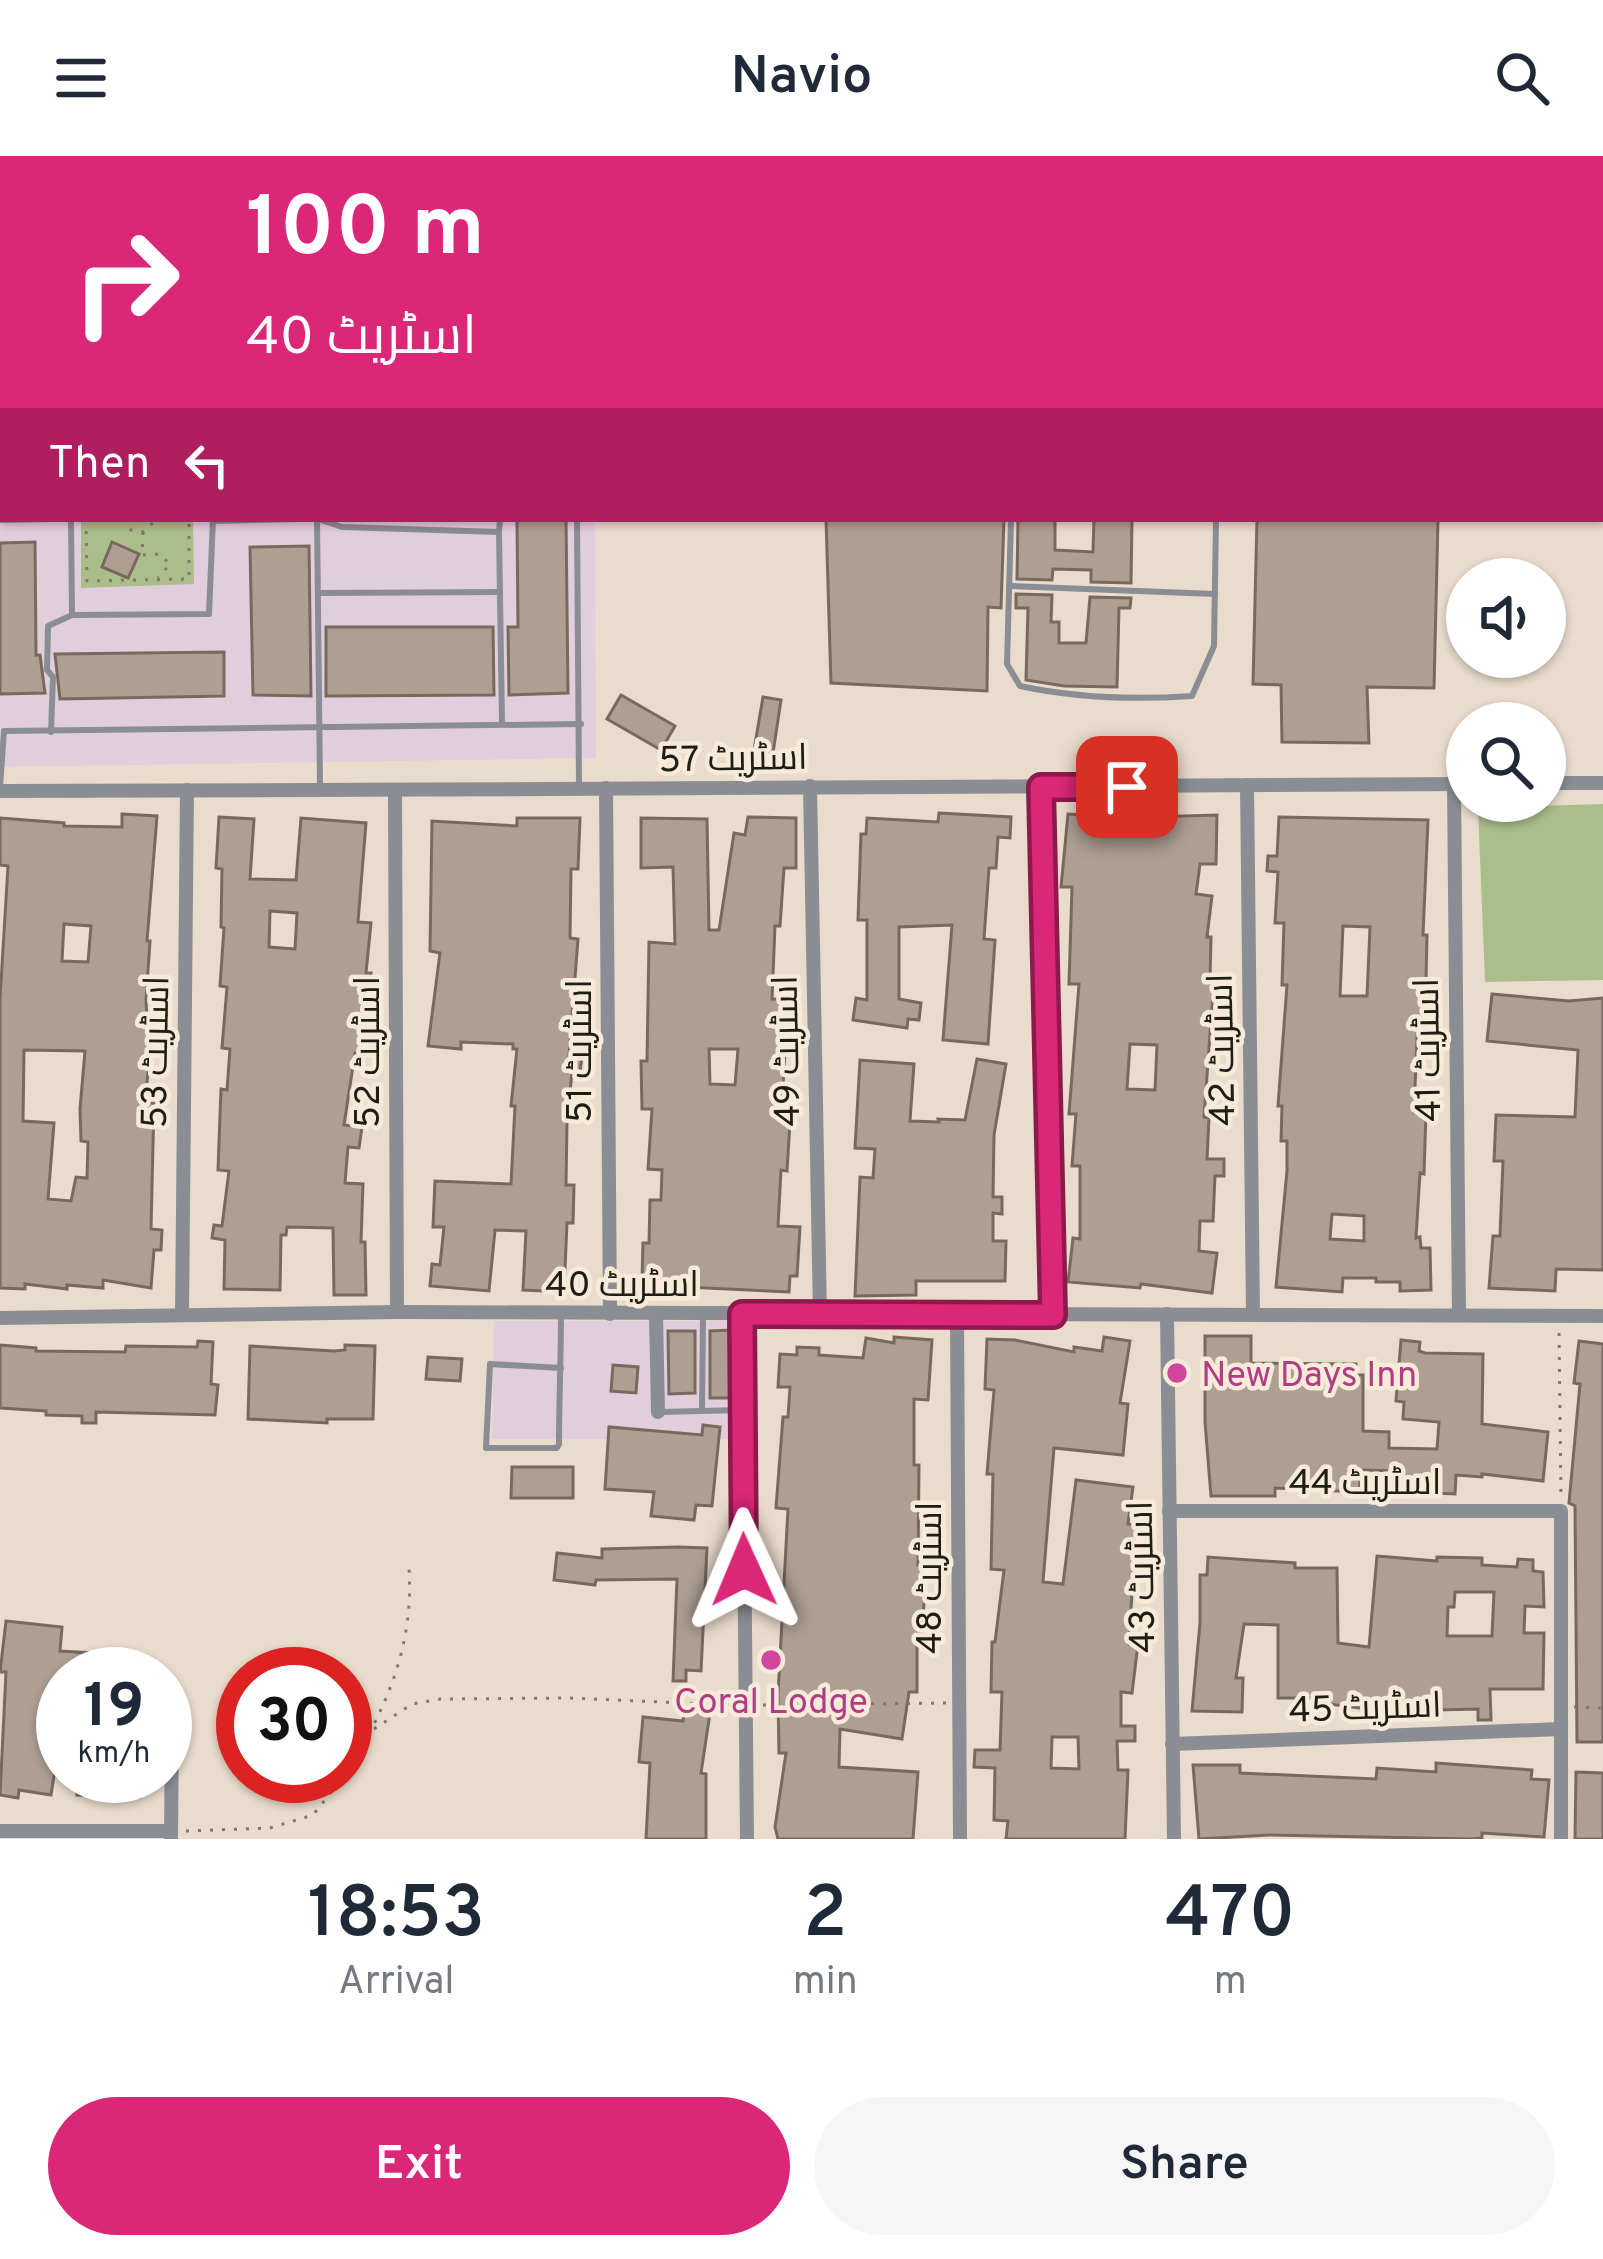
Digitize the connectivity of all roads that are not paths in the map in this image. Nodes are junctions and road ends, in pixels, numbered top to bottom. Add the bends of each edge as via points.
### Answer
1 (71, 522) edge
2 (213, 522) edge
3 (318, 522) edge
4 (327, 522) edge
5 (500, 522) edge
6 (577, 522) edge
7 (1011, 522) edge
8 (1216, 522) edge
9 (500, 532) junction
10 (1009, 586) junction
11 (500, 592) junction
12 (317, 593) junction
13 (1215, 594) junction
14 (72, 615) junction
15 (581, 724) junction
16 (502, 725) junction
17 (317, 728) junction
18 (51, 732) junction
19 (1566, 783) edge
20 (1603, 783) edge
21 (1446, 784) edge
22 (1247, 785) junction
23 (810, 786) junction
24 (1041, 787) junction
25 (579, 788) junction
26 (606, 788) junction
27 (0, 789) edge
28 (187, 790) junction
29 (320, 790) junction
30 (394, 793) junction
31 (1460, 822) edge
32 (398, 1312) junction
33 (561, 1313) junction
34 (610, 1314) junction
35 (703, 1314) junction
36 (742, 1314) junction
37 (1167, 1314) junction
38 (1253, 1314) junction
39 (1459, 1314) junction
40 (182, 1315) junction
41 (656, 1315) junction
42 (820, 1315) junction
43 (1053, 1315) junction
44 (957, 1316) junction
45 (1603, 1316) edge
46 (0, 1318) edge
47 (561, 1368) junction
48 (742, 1410) junction
49 (702, 1411) junction
50 (658, 1412) joint
51 (1169, 1511) junction
52 (1560, 1729) junction
53 (1172, 1744) junction
54 (171, 1803) edge
55 (0, 1832) edge
56 (171, 1835) edge
57 (747, 1839) edge
58 (960, 1839) edge
59 (1174, 1839) edge
60 (1561, 1839) edge

1 - 14 lane
2 - 14 lane via 209,614
3 - 12 lane
4 - 9 lane
5 - 9 lane
6 - 15 lane
7 - 10 lane
8 - 13 lane
9 - 11 lane
10 - 13 lane
10 - 13 lane via 1007,664 1020,686 1066,696 1192,696 1214,646
11 - 12 lane
11 - 16 lane
12 - 17 lane
14 - 18 lane via 48,626
15 - 16 lane
15 - 25 lane
16 - 17 lane
17 - 18 lane
17 - 29 lane
18 - 27 lane via 4,731
19 - 20 street
21 - 22 street, اسٹریٹ 57
22 - 24 street, اسٹریٹ 57
22 - 38 street, اسٹریٹ 42
23 - 24 street, اسٹریٹ 57
23 - 26 street, اسٹریٹ 57
23 - 42 street, اسٹریٹ 49
24 - 43 street
25 - 26 street, اسٹریٹ 57
25 - 30 street, اسٹریٹ 57
26 - 34 street, اسٹریٹ 51
27 - 28 street, اسٹریٹ 57
28 - 29 street, اسٹریٹ 57
28 - 40 street, اسٹریٹ 53
29 - 30 street, اسٹریٹ 57
30 - 32 street, اسٹریٹ 52
31 - 39 street, اسٹریٹ 41
32 - 33 street, اسٹریٹ 40
32 - 40 street, اسٹریٹ 40
33 - 34 street, اسٹریٹ 40
33 - 47 lane
34 - 41 street, اسٹریٹ 40
35 - 36 street, اسٹریٹ 40
35 - 41 street, اسٹریٹ 40
35 - 49 lane
36 - 42 street, اسٹریٹ 40
36 - 48 street
37 - 38 street, اسٹریٹ 40
37 - 43 street, اسٹریٹ 40
37 - 51 street, اسٹریٹ 43
38 - 39 street, اسٹریٹ 40
39 - 45 street, اسٹریٹ 40
40 - 46 street, اسٹریٹ 40
41 - 50 street
42 - 44 street, اسٹریٹ 40
43 - 44 street, اسٹریٹ 40
44 - 58 street, اسٹریٹ 48
47 - 47 lane via 490,1364 486,1448 557,1448
48 - 49 lane
48 - 57 street
49 - 50 lane
51 - 52 street, اسٹریٹ 44 via 1562,1511
51 - 53 street, اسٹریٹ 43
52 - 53 street, اسٹریٹ 45
52 - 60 street
53 - 59 street, اسٹریٹ 43
54 - 56 street
55 - 56 street

